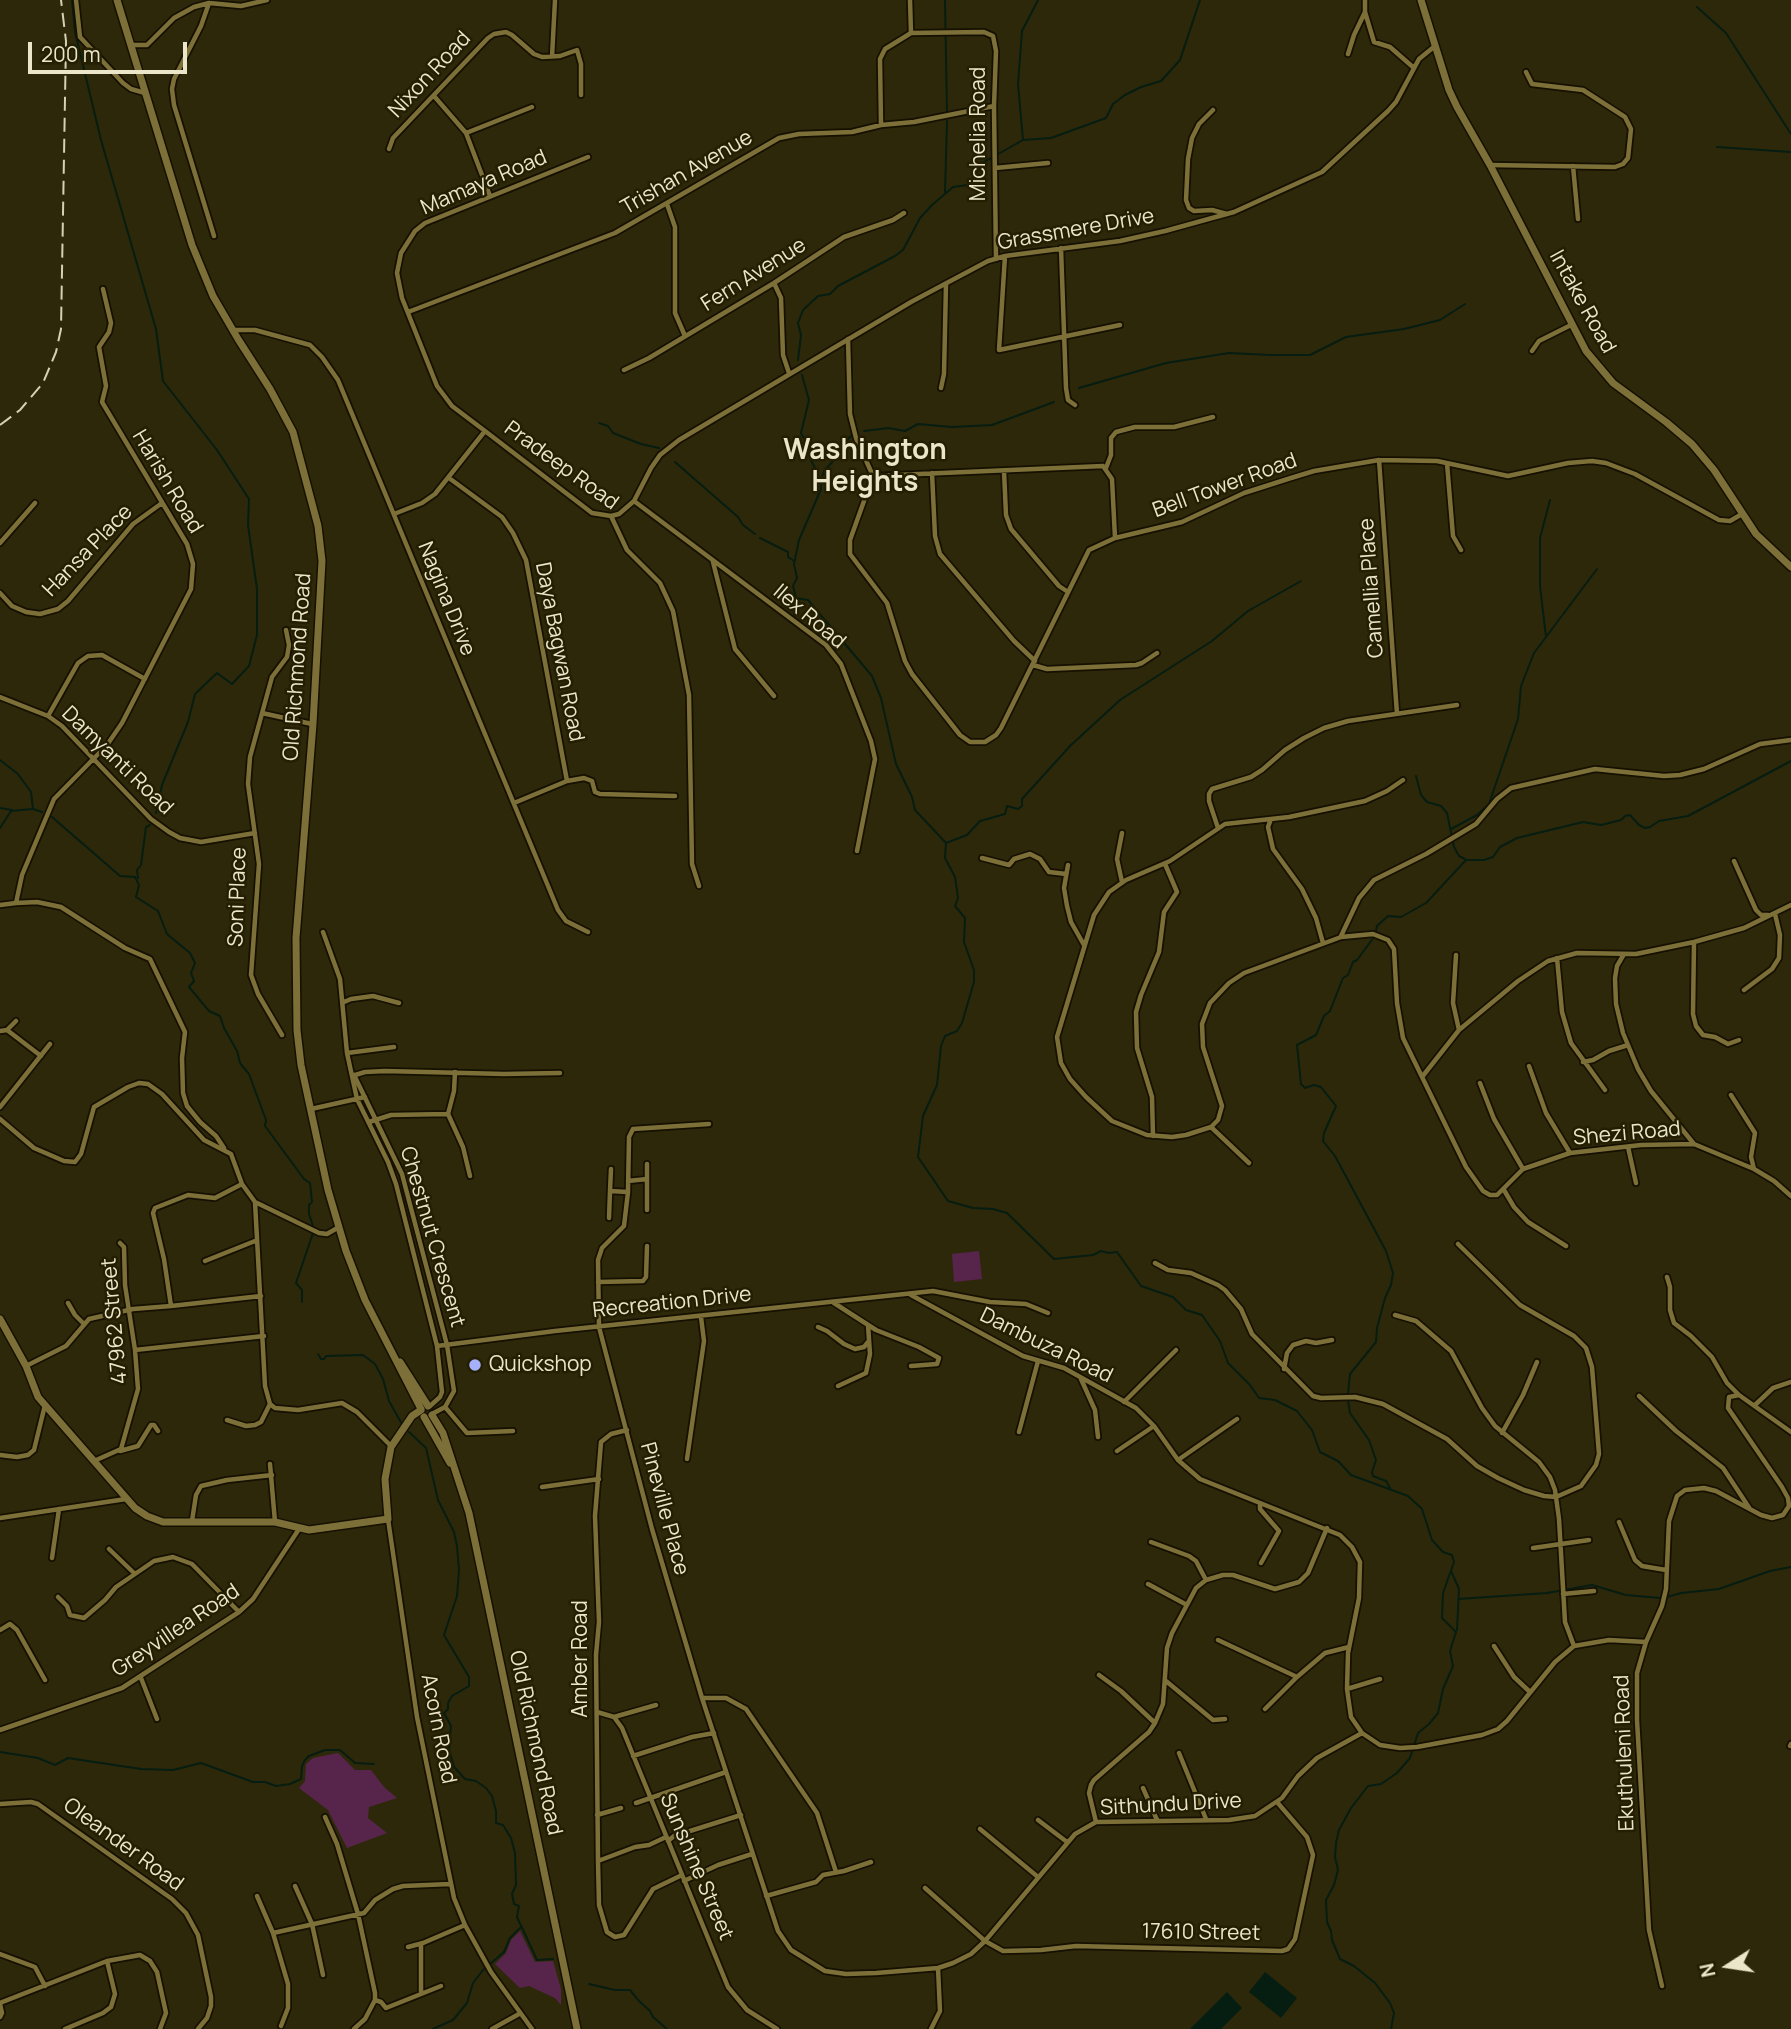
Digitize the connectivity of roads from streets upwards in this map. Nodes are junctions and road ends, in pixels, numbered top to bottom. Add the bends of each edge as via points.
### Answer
1 (76, 0) edge
2 (117, 0) edge
3 (267, 0) edge
4 (555, 0) edge
5 (910, 0) edge
6 (1365, 0) edge
7 (1421, 0) edge
8 (209, 3) junction
9 (1365, 12) junction
10 (911, 33) junction
11 (131, 45) junction
12 (1436, 46) junction
13 (1348, 54) dead end
14 (552, 57) junction
15 (1413, 68) junction
16 (1526, 72) dead end
17 (145, 93) junction
18 (581, 95) dead end
19 (434, 96) junction
20 (994, 106) junction
21 (532, 107) dead end
22 (1213, 110) dead end
23 (881, 125) junction
24 (466, 133) junction
25 (388, 149) dead end
26 (588, 157) dead end
27 (1048, 163) dead end
28 (1490, 165) junction
29 (1573, 166) junction
30 (995, 168) junction
31 (490, 196) junction
32 (667, 204) junction
33 (904, 213) dead end
34 (1227, 214) junction
35 (1578, 219) dead end
36 (214, 236) dead end
37 (1061, 248) junction
38 (1005, 256) junction
39 (996, 259) junction
40 (774, 283) junction
41 (946, 283) junction
42 (103, 289) dead end
43 (408, 312) junction
44 (1120, 325) dead end
45 (1572, 325) junction
46 (232, 329) junction
47 (685, 336) junction
48 (1063, 338) junction
49 (848, 339) junction
50 (1532, 351) dead end
51 (624, 370) dead end
52 (789, 373) junction
53 (940, 388) dead end
54 (1075, 405) dead end
55 (1213, 417) dead end
56 (485, 430) junction
57 (1379, 460) junction
58 (1447, 463) junction
59 (1106, 468) junction
60 (1004, 471) junction
61 (932, 473) junction
62 (873, 476) junction
63 (449, 478) junction
64 (634, 501) junction
65 (35, 503) dead end
66 (162, 503) junction
67 (394, 514) junction
68 (1742, 514) junction
69 (611, 516) junction
70 (1115, 538) junction
71 (0, 543) edge
72 (1461, 550) dead end
73 (713, 561) junction
74 (1791, 567) edge
75 (1068, 592) junction
76 (0, 593) edge
77 (286, 630) dead end
78 (1157, 653) dead end
79 (1034, 663) junction
80 (145, 679) junction
81 (774, 696) dead end
82 (0, 697) edge
83 (1457, 705) dead end
84 (262, 713) junction
85 (1397, 714) junction
86 (48, 716) junction
87 (313, 724) junction
88 (1791, 740) edge
89 (93, 759) junction
90 (1403, 780) dead end
91 (567, 781) junction
92 (675, 796) dead end
93 (514, 803) junction
94 (1271, 819) junction
95 (1218, 828) junction
96 (1122, 833) dead end
97 (255, 834) junction
98 (856, 851) dead end
99 (982, 858) dead end
100 (1734, 861) dead end
101 (1165, 863) junction
102 (1068, 865) dead end
103 (1066, 874) junction
104 (1122, 882) junction
105 (699, 886) dead end
106 (16, 904) junction
107 (0, 905) edge
108 (1791, 905) edge
109 (1774, 915) junction
110 (323, 932) dead end
111 (588, 932) dead end
112 (1341, 937) junction
113 (1694, 942) junction
114 (1323, 943) junction
115 (1084, 946) junction
116 (1624, 954) junction
117 (1457, 955) dead end
118 (1557, 958) junction
119 (1744, 990) dead end
120 (344, 1002) junction
121 (399, 1003) dead end
122 (16, 1021) dead end
123 (7, 1030) junction
124 (1459, 1030) junction
125 (0, 1031) edge
126 (282, 1035) dead end
127 (1739, 1040) dead end
128 (51, 1044) dead end
129 (1628, 1045) junction
130 (394, 1047) dead end
131 (347, 1053) junction
132 (41, 1056) junction
133 (1583, 1062) junction
134 (1529, 1066) dead end
135 (455, 1072) junction
136 (560, 1073) dead end
137 (353, 1076) junction
138 (1422, 1077) junction
139 (1480, 1083) dead end
140 (1605, 1090) dead end
141 (1731, 1095) dead end
142 (365, 1097) junction
143 (357, 1099) junction
144 (0, 1107) edge
145 (311, 1109) junction
146 (448, 1114) junction
147 (0, 1119) edge
148 (377, 1119) junction
149 (369, 1122) junction
150 (709, 1124) dead end
151 (1212, 1127) junction
152 (1153, 1136) junction
153 (1694, 1144) junction
154 (1628, 1147) junction
155 (224, 1148) junction
156 (1570, 1153) junction
157 (1249, 1163) dead end
158 (647, 1164) dead end
159 (611, 1169) dead end
160 (1523, 1169) junction
161 (1754, 1169) junction
162 (470, 1176) dead end
163 (647, 1179) junction
164 (628, 1181) junction
165 (1636, 1183) dead end
166 (242, 1184) junction
167 (1504, 1190) junction
168 (610, 1191) junction
169 (628, 1192) junction
170 (1791, 1196) edge
171 (255, 1202) junction
172 (647, 1210) dead end
173 (609, 1218) dead end
174 (339, 1227) junction
175 (255, 1241) junction
176 (120, 1244) dead end
177 (1458, 1244) dead end
178 (647, 1246) dead end
179 (1566, 1246) dead end
180 (205, 1261) dead end
181 (1155, 1263) dead end
182 (1667, 1277) dead end
183 (598, 1282) junction
184 (911, 1295) junction
185 (261, 1296) junction
186 (833, 1302) junction
187 (68, 1303) dead end
188 (171, 1306) junction
189 (129, 1310) junction
190 (1048, 1313) dead end
191 (1395, 1315) dead end
192 (701, 1317) junction
193 (0, 1319) edge
194 (83, 1323) junction
195 (868, 1324) junction
196 (599, 1327) junction
197 (818, 1327) dead end
198 (264, 1336) junction
199 (1332, 1340) dead end
200 (869, 1341) junction
201 (447, 1345) junction
202 (437, 1346) junction
203 (135, 1350) junction
204 (1176, 1350) dead end
205 (1038, 1361) junction
206 (1536, 1362) dead end
207 (26, 1366) junction
208 (911, 1366) dead end
209 (1284, 1370) junction
210 (1077, 1375) junction
211 (1791, 1382) edge
212 (838, 1386) dead end
213 (1738, 1395) junction
214 (1639, 1396) dead end
215 (1124, 1402) junction
216 (45, 1404) junction
217 (270, 1404) junction
218 (1755, 1405) junction
219 (445, 1407) junction
220 (426, 1412) junction
221 (1237, 1419) dead end
222 (227, 1420) dead end
223 (1154, 1426) junction
224 (627, 1430) junction
225 (158, 1431) dead end
226 (513, 1431) dead end
227 (1019, 1432) dead end
228 (1502, 1433) junction
229 (1791, 1433) edge
230 (1098, 1437) dead end
231 (391, 1447) junction
232 (1117, 1451) dead end
233 (119, 1452) junction
234 (0, 1455) edge
235 (687, 1459) dead end
236 (1178, 1460) junction
237 (94, 1461) junction
238 (270, 1464) dead end
239 (272, 1475) junction
240 (599, 1479) junction
241 (542, 1487) dead end
242 (1556, 1497) junction
243 (127, 1499) junction
244 (1259, 1503) junction
245 (59, 1509) junction
246 (1751, 1510) junction
247 (0, 1518) edge
248 (388, 1519) junction
249 (192, 1522) junction
250 (275, 1522) junction
251 (1619, 1522) dead end
252 (1327, 1528) junction
253 (299, 1529) junction
254 (1589, 1540) dead end
255 (1151, 1542) dead end
256 (1561, 1544) junction
257 (1533, 1548) dead end
258 (109, 1549) dead end
259 (52, 1558) dead end
260 (1261, 1563) dead end
261 (1667, 1570) junction
262 (135, 1574) junction
263 (1206, 1580) junction
264 (1148, 1584) dead end
265 (1594, 1591) dead end
266 (1563, 1594) junction
267 (58, 1597) dead end
268 (1187, 1605) junction
269 (239, 1612) junction
270 (0, 1630) edge
271 (1218, 1640) dead end
272 (1646, 1642) junction
273 (1494, 1646) dead end
274 (1574, 1646) junction
275 (1349, 1647) junction
276 (1099, 1675) dead end
277 (141, 1677) junction
278 (1297, 1677) junction
279 (1380, 1679) dead end
280 (45, 1680) dead end
281 (1165, 1680) junction
282 (1347, 1689) junction
283 (1530, 1692) junction
284 (702, 1698) junction
285 (656, 1705) dead end
286 (1265, 1709) dead end
287 (597, 1712) junction
288 (614, 1717) junction
289 (1225, 1719) dead end
290 (157, 1720) dead end
291 (1155, 1723) junction
292 (0, 1729) edge
293 (1362, 1733) junction
294 (714, 1734) junction
295 (1179, 1753) dead end
296 (633, 1756) junction
297 (726, 1772) junction
298 (1143, 1788) dead end
299 (650, 1799) junction
300 (1277, 1802) junction
301 (636, 1803) dead end
302 (0, 1804) edge
303 (621, 1808) dead end
304 (597, 1815) junction
305 (741, 1815) junction
306 (325, 1817) dead end
307 (1206, 1819) junction
308 (1038, 1820) dead end
309 (1157, 1820) junction
310 (1096, 1822) junction
311 (980, 1829) dead end
312 (667, 1839) junction
313 (1067, 1842) junction
314 (752, 1854) junction
315 (598, 1861) junction
316 (871, 1862) dead end
317 (836, 1872) junction
318 (1038, 1877) junction
319 (683, 1878) junction
320 (450, 1884) junction
321 (295, 1886) dead end
322 (925, 1888) dead end
323 (257, 1896) dead end
324 (766, 1896) junction
325 (358, 1914) junction
326 (312, 1924) junction
327 (465, 1925) junction
328 (273, 1933) junction
329 (985, 1941) junction
330 (421, 1944) junction
331 (408, 1947) dead end
332 (0, 1954) edge
333 (107, 1961) junction
334 (938, 1968) junction
335 (323, 1975) dead end
336 (45, 1986) junction
337 (441, 1986) dead end
338 (1662, 1986) dead end
339 (421, 1992) junction
340 (374, 2000) junction
341 (0, 2004) edge
342 (519, 2014) junction
343 (0, 2017) edge
344 (281, 2026) dead end
345 (65, 2029) edge
346 (160, 2029) edge
347 (198, 2029) edge
348 (354, 2029) edge
349 (492, 2029) edge
350 (532, 2029) edge
351 (577, 2029) edge
352 (777, 2029) edge
353 (931, 2029) edge

1 - 17 street via 80,37 127,87
2 - 11 street, Old Richmond Road
3 - 8 street via 241,6
4 - 14 street
5 - 10 street
6 - 9 street
7 - 12 street, Intake Road
8 - 11 street via 180,14 147,45
8 - 36 street via 172,89
9 - 13 street
9 - 15 street via 1374,42 1390,47
10 - 20 street, Michelia Road via 993,36
10 - 23 street via 881,55
11 - 17 street, Old Richmond Road
12 - 15 street, Grassmere Drive
12 - 28 street, Intake Road via 1449,90
14 - 18 street via 577,50
14 - 19 street, Nixon Road via 534,54 506,32 495,34
15 - 34 street, Grassmere Drive via 1396,102 1328,167
16 - 29 street via 1532,84 1583,90 1630,123 1628,158 1623,164
17 - 46 street, Old Richmond Road via 192,245
19 - 24 street
19 - 25 street, Nixon Road
20 - 23 street, Trishan Avenue
20 - 30 street, Michelia Road
21 - 24 street
22 - 34 street via 1192,138 1185,200 1194,211
23 - 32 street, Trishan Avenue via 779,138
24 - 31 street
26 - 31 street, Mamaya Road
27 - 30 street
28 - 29 street
28 - 45 street, Intake Road
29 - 35 street
30 - 39 street, Michelia Road
31 - 43 street, Mamaya Road via 425,223 409,239 397,273
32 - 43 street, Trishan Avenue via 615,233
32 - 47 street via 675,227 676,313
33 - 40 street, Fern Avenue via 844,237
34 - 37 street, Grassmere Drive via 1120,241
37 - 38 street, Grassmere Drive
37 - 48 street
38 - 39 street, Grassmere Drive
38 - 48 street via 999,350
39 - 41 street, Grassmere Drive
40 - 47 street, Fern Avenue
40 - 52 street via 781,298 782,349
41 - 49 street, Grassmere Drive
41 - 53 street
42 - 66 street, Harish Road via 111,323 99,347 106,386 102,402
43 - 56 street, Mamaya Road via 443,397
44 - 48 street
45 - 50 street via 1539,341
45 - 68 street, Intake Road via 1592,360 1613,383 1692,444
46 - 67 street, Nagina Drive via 255,330 315,349 338,380
46 - 87 street, Old Richmond Road via 293,432 318,526 322,561
47 - 51 street, Fern Avenue
48 - 54 street via 1068,400
49 - 52 street, Grassmere Drive
49 - 62 street via 850,414
52 - 64 street, Grassmere Drive via 669,448 651,468
55 - 59 street via 1174,426 1123,428 1111,438
56 - 63 street, Pradeep Road
56 - 69 street, Pradeep Road via 583,507
57 - 58 street, Bell Tower Road
57 - 70 street, Bell Tower Road via 1314,471 1244,493 1182,522
57 - 85 street, Camellia Place
58 - 68 street, Bell Tower Road via 1508,476 1580,460 1606,463 1719,520 1730,521
58 - 72 street via 1453,536
59 - 60 street
59 - 70 street via 1112,479
60 - 61 street
60 - 75 street via 1011,529
61 - 62 street
61 - 79 street via 940,554
62 - 79 street, Bell Tower Road via 850,540 852,558 884,597 905,661 965,739 985,742 1001,728
63 - 67 street, Pradeep Road via 430,498
63 - 91 street, Daya Bagwan Road via 502,517 526,560
64 - 69 street, Grassmere Drive
64 - 73 street, Ilex Road
65 - 71 street
66 - 76 street, Hansa Place via 133,524 58,609 26,612
66 - 80 street, Harish Road via 187,544 193,572 188,596
67 - 93 street, Nagina Drive
68 - 74 street, Intake Road
69 - 105 street, Pradeep Road via 627,550 660,583 673,611 689,695 692,864
70 - 75 street, Bell Tower Road via 1089,550
73 - 81 street via 735,649
73 - 98 street, Ilex Road via 826,645 841,664 875,759
75 - 79 street, Bell Tower Road
77 - 84 street, Soni Place via 287,657 272,677
78 - 79 street via 1136,664 1047,669
80 - 86 street via 102,655 88,656 78,663
80 - 89 street, Harish Road via 107,745
82 - 86 street, Damyanti Road
83 - 85 street
84 - 87 street
84 - 97 street, Soni Place via 248,770 247,794
85 - 95 street via 1324,728 1284,750 1251,777 1212,789 1209,801
86 - 89 street, Damyanti Road
87 - 145 street, Old Richmond Road via 295,967 297,1030
88 - 112 street via 1760,744 1680,775 1595,769 1504,792 1476,824 1370,884
89 - 97 street, Damyanti Road via 151,819 180,838 201,842
89 - 106 street, Harish Road via 54,799 22,875
90 - 94 street via 1365,801
91 - 92 street via 590,779 600,794
91 - 93 street
93 - 111 street, Nagina Drive via 561,916
94 - 95 street
94 - 114 street via 1268,827 1273,849 1302,889
95 - 101 street
96 - 104 street via 1117,859
97 - 126 street, Soni Place via 259,864 251,975
99 - 103 street via 1008,865 1030,854 1049,872
100 - 109 street via 1759,913
101 - 104 street
101 - 152 street via 1177,892 1164,912 1159,952 1136,1012 1137,1048 1152,1097
102 - 103 street
103 - 115 street via 1069,917
104 - 115 street via 1098,908
106 - 107 street
106 - 155 street via 66,909 128,950 147,957 185,1032 181,1058 184,1100
108 - 109 street
109 - 113 street
109 - 119 street via 1780,935 1779,958
110 - 120 street, Chestnut Crescent via 341,979
112 - 114 street
112 - 138 street via 1373,934 1388,940 1394,949 1399,1023
113 - 116 street
113 - 127 street via 1696,1026 1703,1035 1728,1044
114 - 151 street via 1244,974 1210,1003 1202,1024 1203,1047 1222,1105
115 - 152 street via 1057,1037 1061,1063 1070,1079 1112,1121
116 - 118 street via 1577,953
116 - 129 street via 1615,978 1618,1012
117 - 124 street via 1453,1003
118 - 124 street via 1532,970
118 - 133 street via 1566,1028
120 - 121 street via 373,996
120 - 131 street, Chestnut Crescent
122 - 123 street
123 - 125 street
123 - 132 street
124 - 138 street
128 - 132 street
129 - 133 street
129 - 153 street via 1651,1091
130 - 131 street
131 - 137 street, Chestnut Crescent
132 - 144 street
133 - 140 street
134 - 156 street via 1546,1113
135 - 136 street
135 - 137 street via 370,1071
135 - 146 street
137 - 142 street, Chestnut Crescent
137 - 143 street, Chestnut Crescent
138 - 167 street via 1474,1180 1490,1195
139 - 160 street via 1494,1119
141 - 161 street via 1755,1133
142 - 143 street
142 - 148 street, Chestnut Crescent
143 - 145 street
143 - 149 street, Chestnut Crescent
145 - 174 street, Old Richmond Road
146 - 148 street
146 - 162 street
147 - 155 street via 34,1148 71,1163 77,1161 94,1107 119,1091 148,1084 204,1140
148 - 149 street
148 - 201 street, Chestnut Crescent via 402,1174
149 - 202 street, Chestnut Crescent via 401,1202
150 - 164 street, Pineville Place via 633,1129
151 - 152 street via 1186,1135
151 - 157 street
153 - 154 street, Shezi Road
153 - 161 street, Shezi Road
154 - 156 street, Shezi Road
154 - 165 street
155 - 166 street via 233,1157
156 - 160 street, Shezi Road
158 - 163 street
159 - 168 street
160 - 167 street, Shezi Road
161 - 170 street, Shezi Road
163 - 164 street
163 - 172 street
164 - 169 street, Pineville Place
166 - 171 street
166 - 188 street via 215,1198 188,1195 155,1208
167 - 179 street via 1528,1222
168 - 169 street
168 - 173 street
169 - 183 street, Pineville Place via 624,1226 599,1252
171 - 174 street via 322,1234
171 - 175 street
174 - 220 street, Old Richmond Road via 365,1300
175 - 180 street
175 - 185 street
176 - 189 street, 47962 Street via 124,1247
177 - 242 street via 1520,1306 1581,1340 1589,1355 1596,1465 1581,1486
178 - 183 street via 643,1281
181 - 209 street via 1218,1284
182 - 213 street via 1674,1323 1712,1357
183 - 196 street, Pineville Place
184 - 186 street, Recreation Drive
184 - 190 street, Recreation Drive via 933,1292 990,1303 1026,1304
184 - 205 street, Dambuza Road
185 - 188 street
185 - 198 street
186 - 192 street, Recreation Drive
186 - 195 street
187 - 194 street
188 - 189 street
189 - 194 street
189 - 203 street, 47962 Street
191 - 228 street via 1416,1321 1451,1351 1482,1408
192 - 196 street, Recreation Drive
192 - 235 street via 704,1341
193 - 207 street
194 - 207 street via 66,1346
195 - 200 street
195 - 208 street via 939,1358 937,1364
196 - 201 street, Recreation Drive
196 - 224 street, Pineville Place
197 - 200 street via 855,1349
198 - 203 street
198 - 217 street
199 - 209 street via 1293,1345
200 - 212 street via 866,1373
201 - 202 street, Recreation Drive
201 - 219 street, Chestnut Crescent via 454,1391
202 - 220 street, Chestnut Crescent via 442,1392
203 - 233 street, 47962 Street via 137,1397
204 - 215 street
205 - 210 street, Dambuza Road
205 - 227 street
206 - 228 street
207 - 216 street
209 - 242 street via 1312,1396 1356,1397 1383,1404 1447,1439 1498,1478
210 - 215 street, Dambuza Road
210 - 230 street via 1095,1410
211 - 218 street via 1773,1388
213 - 218 street
213 - 246 street, Ekuthuleni Road via 1729,1397 1728,1408 1788,1498 1786,1511 1777,1517
214 - 246 street via 1723,1468
215 - 223 street, Dambuza Road
216 - 234 street via 34,1450 18,1457
216 - 237 street
217 - 222 street via 256,1425
217 - 231 street via 298,1410 342,1403
218 - 229 street
219 - 220 street
219 - 226 street via 467,1433
220 - 231 street, Acorn Road via 410,1419
220 - 351 street, Old Richmond Road via 443,1433 469,1513
221 - 236 street
223 - 232 street
223 - 236 street, Dambuza Road
224 - 240 street, Amber Road via 601,1442
224 - 284 street, Pineville Place
225 - 233 street via 151,1425 138,1446
228 - 242 street via 1539,1462
231 - 248 street, Acorn Road via 384,1479
233 - 237 street
236 - 244 street, Dambuza Road via 1200,1479
237 - 243 street
238 - 239 street
239 - 249 street via 201,1486
239 - 250 street
240 - 241 street
240 - 287 street, Amber Road via 595,1516
242 - 256 street
243 - 245 street
243 - 249 street via 154,1520
244 - 252 street, Dambuza Road
244 - 260 street via 1279,1531
245 - 247 street
245 - 259 street
246 - 261 street, Ekuthuleni Road via 1716,1491 1685,1490 1677,1496 1669,1521
248 - 253 street
248 - 320 street, Acorn Road via 417,1717
249 - 250 street
250 - 253 street
251 - 261 street via 1635,1560
252 - 263 street via 1308,1573 1288,1587 1275,1589 1233,1575
252 - 275 street, Dambuza Road via 1346,1541 1360,1562 1359,1598
253 - 269 street, Greyvillea Road via 253,1599
254 - 256 street
255 - 263 street via 1189,1556
256 - 257 street
256 - 266 street
258 - 262 street
261 - 272 street, Ekuthuleni Road via 1662,1606
262 - 267 street via 82,1619 69,1615
262 - 269 street via 161,1559 181,1559 192,1564
263 - 268 street
264 - 268 street
265 - 266 street
266 - 274 street via 1565,1622
268 - 281 street via 1167,1648
269 - 277 street, Greyvillea Road
270 - 280 street via 10,1624 17,1630
271 - 278 street
272 - 274 street via 1609,1640
272 - 338 street, Ekuthuleni Road via 1637,1673 1637,1720 1649,1930
273 - 283 street
274 - 283 street
275 - 278 street via 1325,1653
275 - 282 street, Dambuza Road
276 - 291 street
277 - 290 street
277 - 292 street, Greyvillea Road via 114,1692
278 - 286 street
279 - 282 street
281 - 289 street via 1213,1720
281 - 291 street
282 - 293 street, Dambuza Road via 1351,1717
283 - 293 street via 1507,1721 1482,1735 1400,1748 1380,1745
284 - 294 street, Sithundu Drive
284 - 317 street via 726,1698 746,1709 817,1813
285 - 288 street
287 - 288 street
287 - 304 street, Amber Road
288 - 296 street, Sunshine Street
291 - 310 street via 1094,1780 1089,1793
293 - 300 street, Sithundu Drive via 1317,1758
294 - 296 street
294 - 297 street, Sithundu Drive
295 - 307 street
296 - 299 street, Sunshine Street
297 - 299 street
297 - 305 street, Sithundu Drive
298 - 309 street
299 - 301 street
299 - 312 street, Sunshine Street
300 - 307 street, Sithundu Drive via 1255,1816
300 - 329 street, 17610 Street via 1312,1849 1293,1943 1282,1951 1084,1946 1008,1952
302 - 347 street, Oleander Road via 38,1804 186,1913 198,1935 211,1997 207,2018
303 - 304 street
304 - 315 street, Amber Road
305 - 312 street
305 - 314 street, Sithundu Drive
306 - 325 street
307 - 309 street, Sithundu Drive
308 - 313 street
309 - 310 street, Sithundu Drive
310 - 313 street, Sithundu Drive
311 - 318 street
312 - 315 street
312 - 319 street, Sunshine Street
313 - 318 street, Sithundu Drive
314 - 319 street
314 - 324 street, Sithundu Drive
315 - 319 street, Amber Road via 599,1905 612,1937 620,1937 635,1920 653,1889
316 - 317 street
317 - 324 street
318 - 329 street, Sithundu Drive
319 - 352 street, Sunshine Street via 728,1987 747,2010
320 - 325 street via 393,1889
320 - 327 street, Acorn Road
321 - 326 street
322 - 329 street
323 - 328 street
324 - 334 street, Sithundu Drive via 790,1950 825,1971 846,1975
325 - 326 street
325 - 340 street
326 - 328 street
326 - 335 street
327 - 330 street
327 - 342 street, Acorn Road
328 - 344 street via 289,1992
329 - 334 street, Sithundu Drive via 971,1954
330 - 331 street
330 - 339 street
332 - 336 street via 35,1967
333 - 336 street
333 - 345 street via 115,1994 111,2007
333 - 346 street via 140,1955 154,1967 166,2013
334 - 353 street via 940,2011
336 - 341 street
337 - 339 street
339 - 340 street via 386,2008
340 - 348 street
341 - 343 street
342 - 349 street
342 - 350 street, Acorn Road

